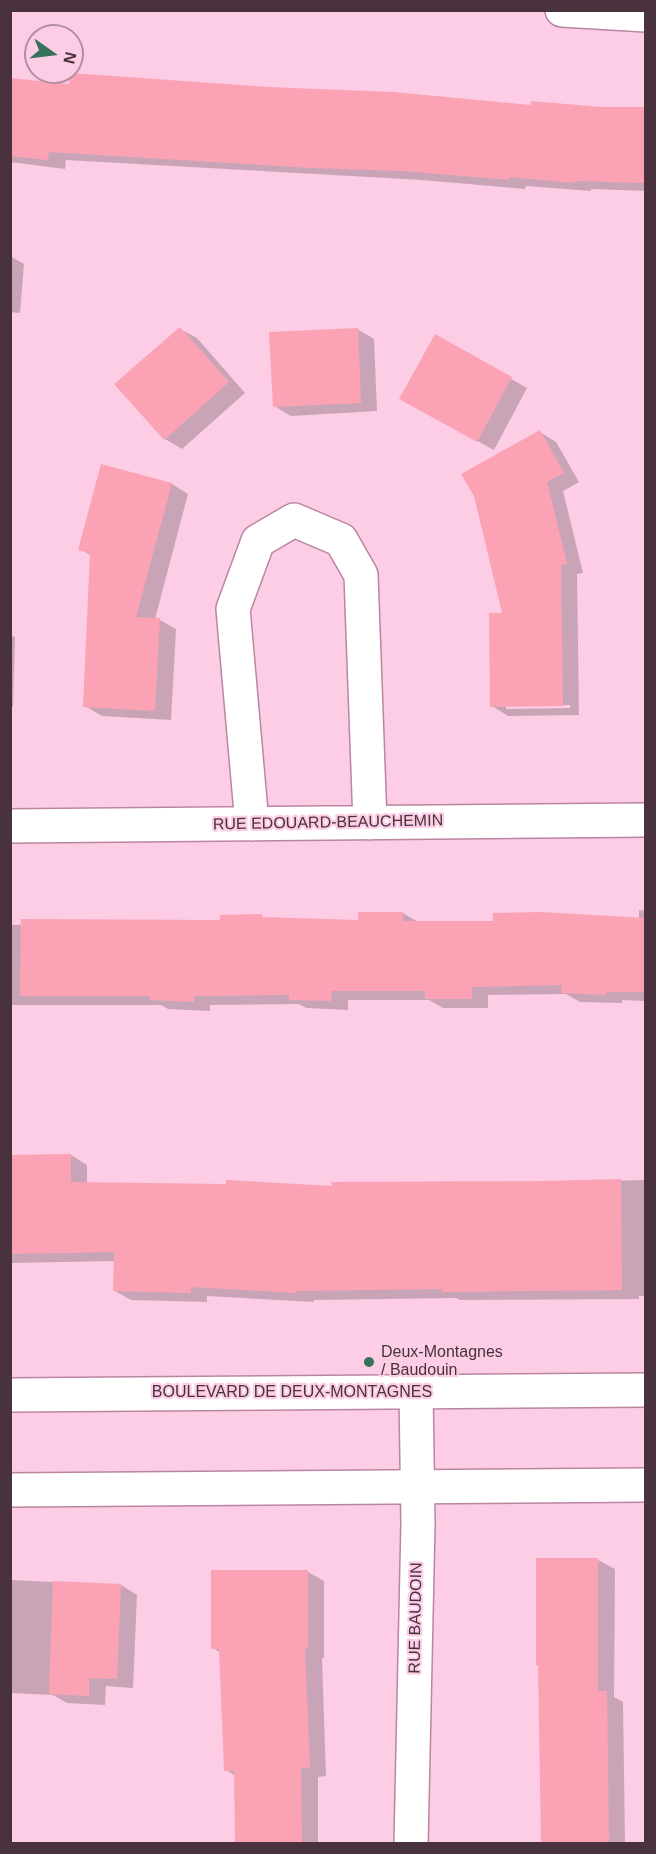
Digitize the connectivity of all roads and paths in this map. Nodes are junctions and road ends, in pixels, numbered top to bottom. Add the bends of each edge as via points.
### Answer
1 (562, 10) edge
2 (645, 15) edge
3 (645, 820) edge
4 (370, 823) junction
5 (252, 824) junction
6 (10, 826) edge
7 (645, 1390) edge
8 (416, 1392) junction
9 (10, 1395) edge
10 (645, 1485) edge
11 (418, 1487) junction
12 (10, 1490) edge
13 (411, 1844) edge

1 - 2 street
3 - 4 street, RUE EDOUARD-BEAUCHEMIN
4 - 5 street, RUE EDOUARD-BEAUCHEMIN
4 - 5 street via 361,575 341,540 294,520 258,541 233,609
5 - 6 street, RUE EDOUARD-BEAUCHEMIN
7 - 8 street, BOULEVARD DE DEUX-MONTAGNES
8 - 9 street, BOULEVARD DE DEUX-MONTAGNES
8 - 11 street, RUE BAUDOIN
10 - 11 street
11 - 12 street
11 - 13 street, RUE BAUDOIN

